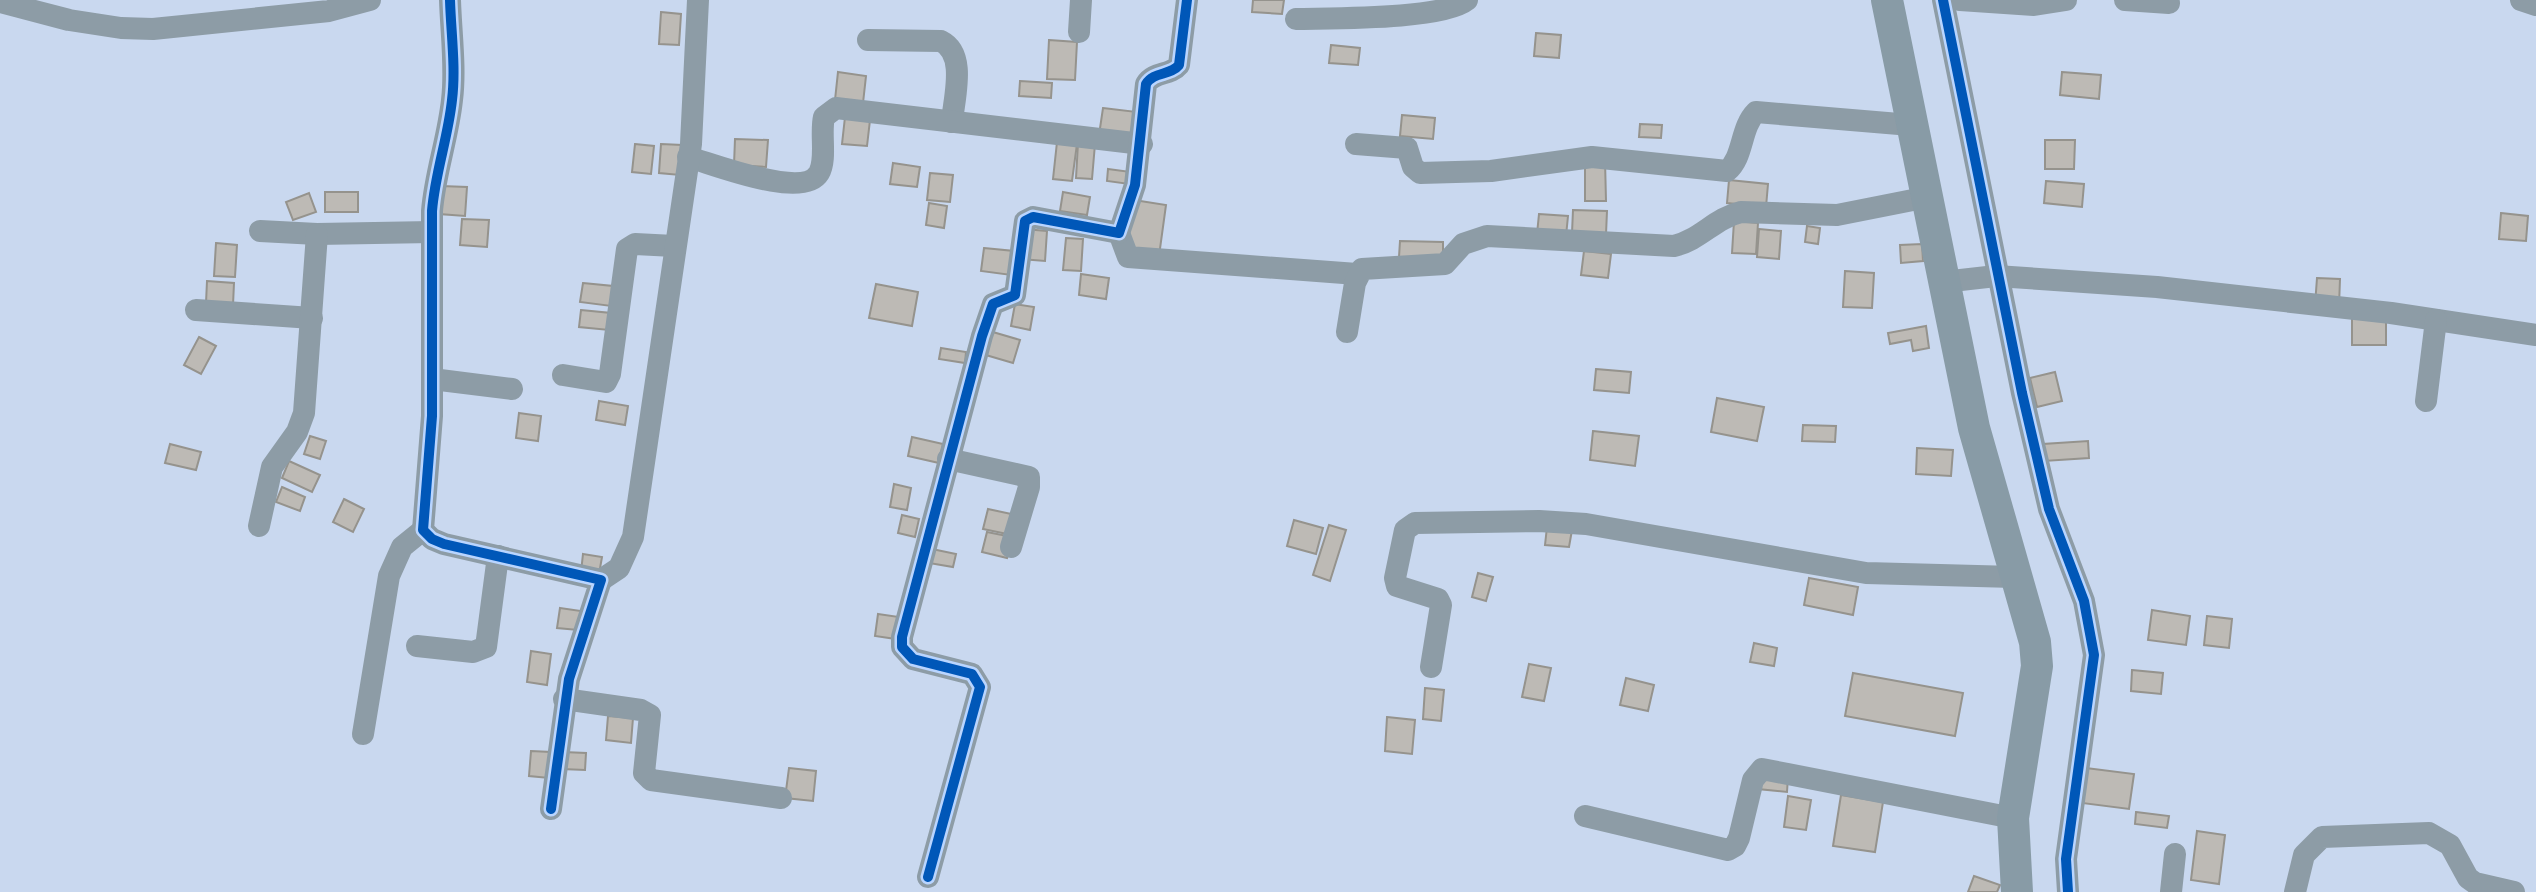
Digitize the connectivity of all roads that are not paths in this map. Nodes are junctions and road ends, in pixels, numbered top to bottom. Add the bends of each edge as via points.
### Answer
1 (370, 0) edge
2 (450, 0) edge
3 (698, 0) edge
4 (1081, 0) edge
5 (1187, 0) edge
6 (1467, 0) edge
7 (1887, 0) edge
8 (1943, 0) edge
9 (1960, 0) edge
10 (2066, 0) edge
11 (2125, 0) edge
12 (2521, 0) edge
13 (0, 2) edge
14 (2169, 3) dead end
15 (2536, 5) edge
16 (266, 9) edge
17 (1296, 19) dead end
18 (1079, 32) dead end
19 (868, 40) dead end
20 (952, 122) junction
21 (1911, 125) junction
22 (1142, 144) junction
23 (1356, 144) dead end
24 (688, 157) junction
25 (1928, 197) junction
26 (260, 231) dead end
27 (432, 232) junction
28 (1119, 233) junction
29 (317, 234) junction
30 (674, 246) junction
31 (1357, 274) junction
32 (1989, 277) junction
33 (1950, 281) junction
34 (196, 310) dead end
35 (312, 318) junction
36 (2436, 320) junction
37 (1347, 332) dead end
38 (2536, 335) edge
39 (563, 375) dead end
40 (432, 379) junction
41 (512, 389) dead end
42 (2426, 401) dead end
43 (948, 459) junction
44 (259, 526) dead end
45 (423, 530) junction
46 (1011, 547) dead end
47 (498, 556) junction
48 (2014, 577) junction
49 (601, 580) junction
50 (417, 646) dead end
51 (1431, 667) dead end
52 (564, 699) junction
53 (363, 734) dead end
54 (781, 798) dead end
55 (551, 809) dead end
56 (1585, 816) dead end
57 (2013, 818) junction
58 (2175, 854) dead end
59 (928, 877) dead end
60 (2017, 892) edge
61 (2068, 892) edge
62 (2171, 892) edge
63 (2295, 892) edge
64 (2514, 892) edge

1 - 16 street via 329,11
2 - 27 street via 453,95 435,179
3 - 24 street
4 - 18 street
5 - 22 street via 1179,65 1146,84
6 - 17 street via 1454,7 1400,14
7 - 21 main road
8 - 32 street
9 - 10 street via 2034,5
11 - 14 street
12 - 15 street
13 - 16 street via 121,28
19 - 20 street via 941,41 951,46 957,56
20 - 22 street
20 - 24 street via 836,108 821,129 819,174 800,185
21 - 23 street via 1756,112 1727,171 1592,157 1491,171 1420,173 1407,148
21 - 25 main road
22 - 28 street
24 - 30 street
25 - 31 street via 1837,215 1730,214 1699,237 1674,246 1487,236 1463,244 1445,264 1370,266
25 - 33 main road
26 - 29 street
27 - 29 street
27 - 40 street
28 - 31 street via 1128,257
28 - 43 street via 1033,217 1025,221 1017,290 1012,299 993,304
29 - 35 street
30 - 39 street via 635,244 627,249 606,382
30 - 49 street via 633,537 619,568
31 - 37 street
32 - 33 street
32 - 36 street via 2157,287
32 - 61 street via 2049,509 2084,601 2094,655 2066,859
33 - 48 main road via 1974,428
34 - 35 street
35 - 44 street via 304,413 272,467
36 - 38 street
36 - 42 street
40 - 41 street
40 - 45 street
43 - 46 street via 1029,477
43 - 59 street via 902,647 913,659 972,674 980,687
45 - 47 street via 444,544
45 - 53 street via 402,547 389,576
47 - 49 street
47 - 50 street via 486,647 473,652
48 - 51 street via 1866,573 1586,524 1415,523 1405,530 1395,578 1397,586 1438,599 1441,605
48 - 57 main road via 2035,642 2037,666
49 - 52 street
52 - 54 street via 650,715 644,773 651,780
52 - 55 street
56 - 57 street via 1728,850 1739,838 1753,780 1762,769
57 - 60 main road
58 - 62 street
63 - 64 street via 2304,855 2322,837 2429,833 2450,845 2468,878

